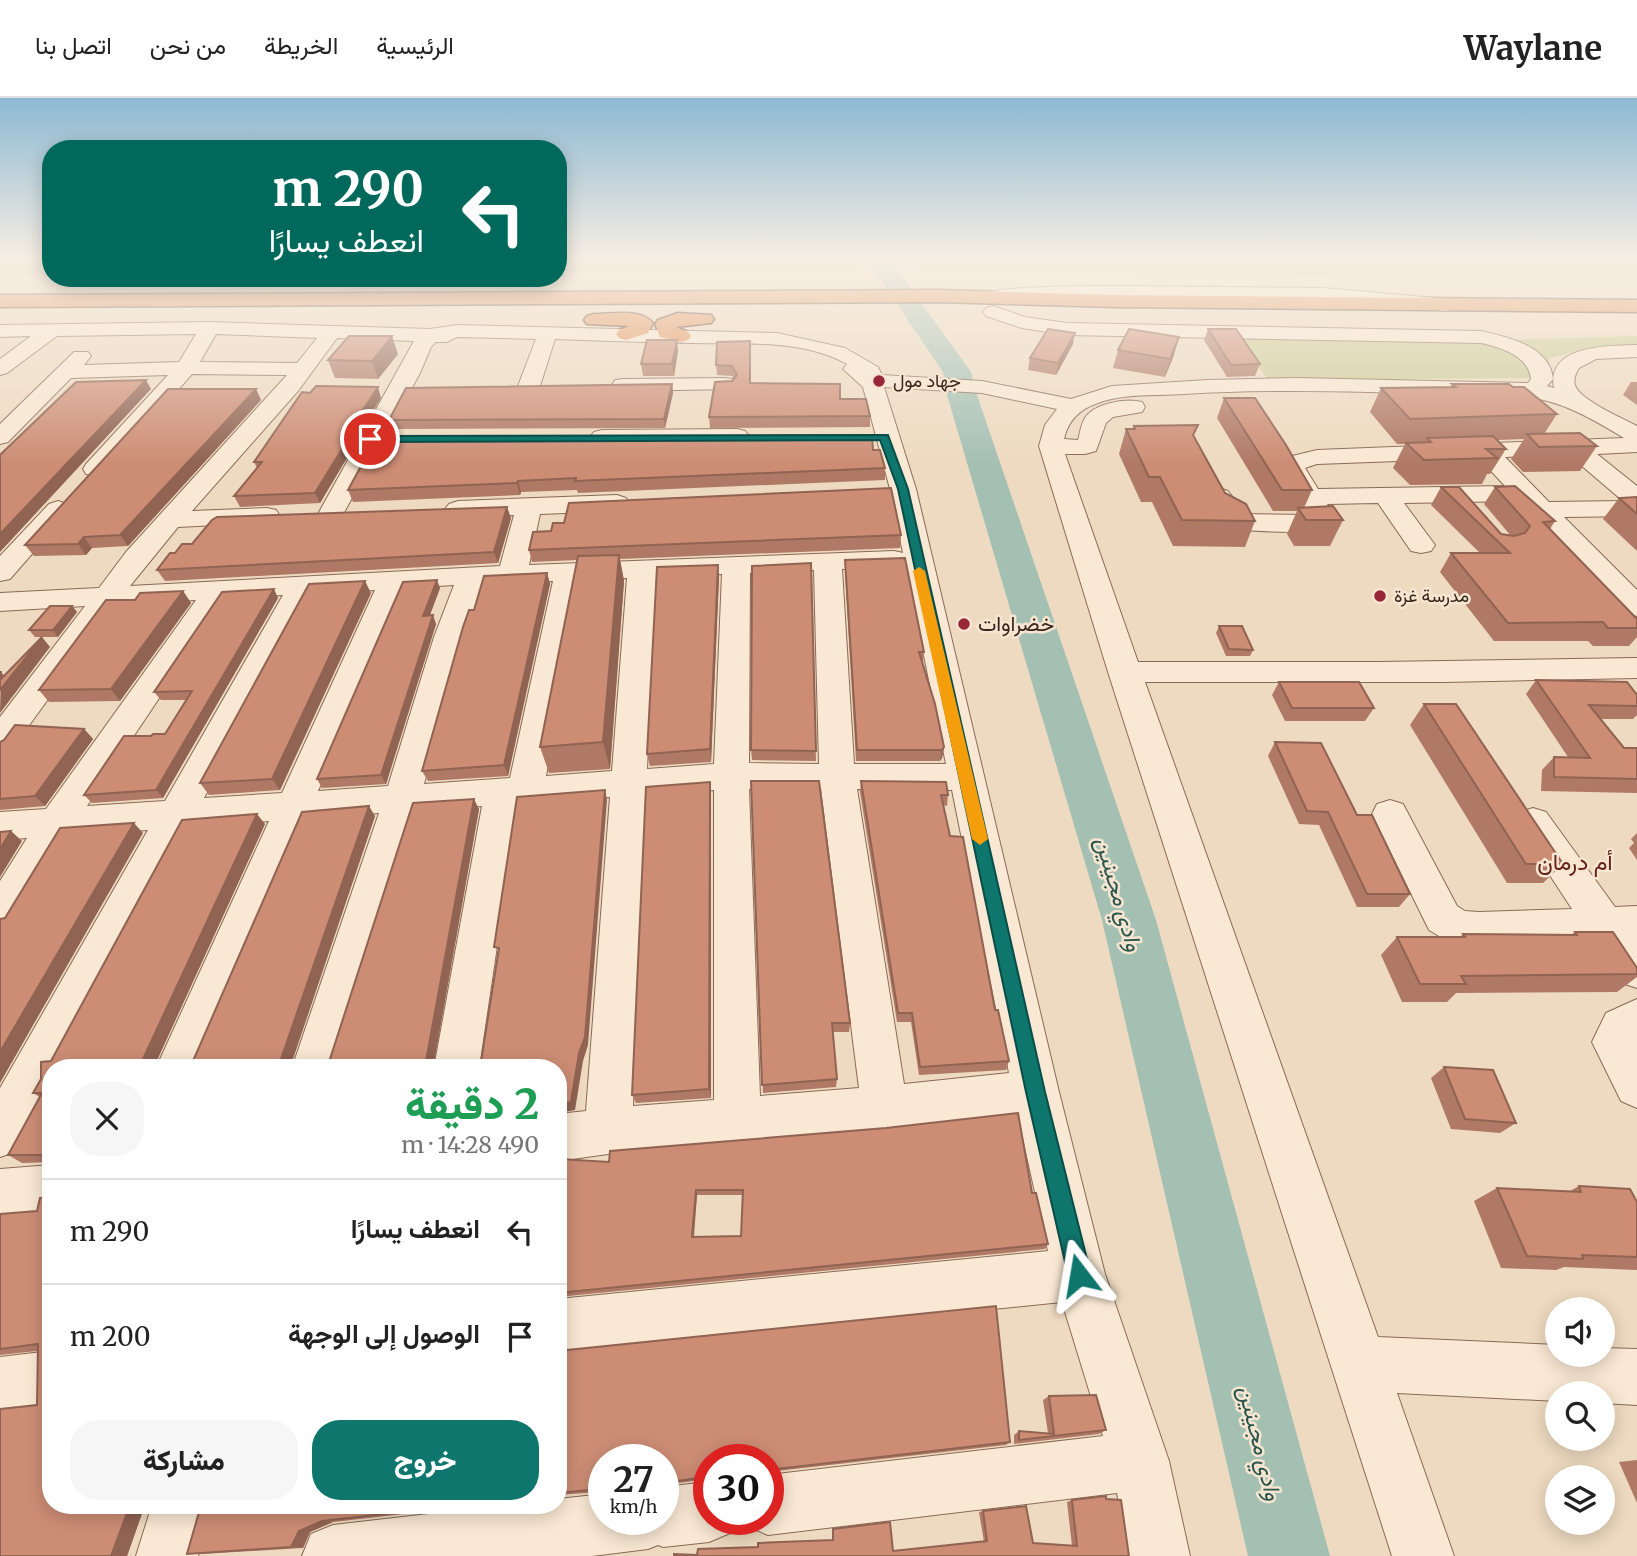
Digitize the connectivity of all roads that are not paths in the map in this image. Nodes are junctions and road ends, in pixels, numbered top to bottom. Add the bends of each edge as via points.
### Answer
1 (209, 328) edge
2 (210, 328) edge
3 (331, 328) edge
4 (367, 328) edge
5 (641, 328) edge
6 (666, 328) edge
7 (862, 328) edge
8 (1061, 328) edge
9 (1468, 328) edge
10 (0, 331) edge
11 (51, 331) junction
12 (107, 331) junction
13 (1443, 332) junction
14 (427, 339) junction
15 (681, 339) junction
16 (621, 343) junction
17 (544, 344) junction
18 (1637, 351) edge
19 (186, 368) junction
20 (1, 369) edge
21 (64, 372) junction
22 (871, 377) junction
23 (303, 381) junction
24 (684, 384) junction
25 (724, 384) edge
26 (606, 385) edge
27 (529, 386) junction
28 (555, 386) edge
29 (503, 387) edge
30 (1571, 387) junction
31 (373, 388) edge
32 (400, 388) junction
33 (426, 388) edge
34 (47, 389) junction
35 (1534, 390) junction
36 (14, 391) dead end
37 (1342, 402) dead end
38 (1075, 406) junction
39 (1637, 418) edge
40 (674, 436) junction
41 (766, 436) edge
42 (1637, 436) edge
43 (0, 437) edge
44 (577, 437) edge
45 (858, 437) edge
46 (884, 437) junction
47 (370, 439) junction
48 (398, 439) edge
49 (1637, 444) edge
50 (1051, 446) junction
51 (1575, 448) junction
52 (1486, 452) junction
53 (1205, 469) edge
54 (1458, 495) junction
55 (1386, 496) junction
56 (1311, 497) junction
57 (1637, 499) edge
58 (647, 501) edge
59 (1536, 501) junction
60 (528, 507) junction
61 (1637, 508) edge
62 (436, 510) edge
63 (357, 513) edge
64 (331, 514) junction
65 (1475, 514) edge
66 (174, 519) junction
67 (1421, 545) dead end
68 (916, 558) junction
69 (828, 562) junction
70 (736, 565) junction
71 (642, 570) junction
72 (0, 573) edge
73 (569, 574) junction
74 (472, 576) junction
75 (512, 576) junction
76 (393, 582) junction
77 (302, 587) junction
78 (217, 590) junction
79 (106, 595) junction
80 (1637, 607) edge
81 (5, 608) edge
82 (1637, 668) edge
83 (1124, 672) junction
84 (1429, 674) junction
85 (1453, 708) edge
86 (0, 741) edge
87 (731, 776) junction
88 (837, 776) junction
89 (966, 777) junction
90 (629, 785) junction
91 (513, 791) junction
92 (402, 799) junction
93 (1517, 799) edge
94 (293, 807) junction
95 (1390, 814) dead end
96 (175, 815) junction
97 (57, 822) junction
98 (0, 826) edge
99 (0, 914) edge
100 (1621, 924) edge
101 (1637, 970) edge
102 (1637, 1019) edge
103 (42, 1059) edge
104 (42, 1059) edge
105 (182, 1059) edge
106 (316, 1059) edge
107 (458, 1059) edge
108 (1637, 1086) edge
109 (1035, 1092) junction
110 (885, 1109) junction
111 (737, 1122) junction
112 (608, 1131) junction
113 (0, 1134) edge
114 (567, 1137) edge
115 (42, 1191) edge
116 (0, 1194) edge
117 (1079, 1275) junction
118 (567, 1325) edge
119 (1361, 1364) junction
120 (1637, 1377) edge
121 (42, 1380) edge
122 (0, 1385) edge
123 (1140, 1461) junction
124 (784, 1503) edge
125 (179, 1514) edge
126 (588, 1526) edge
127 (167, 1556) edge
128 (333, 1556) edge
129 (1159, 1556) edge
130 (1423, 1556) edge

1 - 12 street
2 - 19 street
3 - 23 street
4 - 14 street
5 - 16 highway
6 - 15 highway
7 - 22 street via 883,365
8 - 13 street
9 - 13 street
10 - 11 street
11 - 12 street
11 - 20 street
12 - 21 street
13 - 35 street via 1492,339 1524,352 1542,374
14 - 16 street via 449,331
14 - 17 street
14 - 32 street
15 - 16 street
15 - 17 street
15 - 22 street via 815,350
15 - 24 street
16 - 17 street
17 - 27 street
18 - 30 street via 1579,357 1568,363
19 - 21 street
19 - 23 street
19 - 72 street
21 - 34 street
22 - 38 street via 982,387
22 - 46 street
23 - 66 street
24 - 25 street
24 - 26 street
24 - 40 street
27 - 28 street
27 - 29 street
30 - 35 street
30 - 39 street
30 - 42 street
31 - 32 street
32 - 33 street
32 - 47 street
34 - 36 street
34 - 43 street
35 - 38 street via 1236,386 1119,393
37 - 50 street via 1123,409 1094,419 1088,446
38 - 50 street via 1053,427
40 - 41 street
40 - 44 street
45 - 46 street
46 - 68 street via 891,490
47 - 48 street
47 - 64 street
49 - 51 street
50 - 83 street
51 - 52 street
51 - 57 street
52 - 56 street via 1297,461 1292,467
52 - 59 street
53 - 56 street via 1227,513 1238,522 1325,521
54 - 55 street
54 - 59 street
54 - 65 street
55 - 56 street
55 - 67 street
58 - 60 street
59 - 61 street
59 - 80 street
60 - 62 street
60 - 75 street
63 - 64 street
64 - 66 street
66 - 79 street
68 - 69 street
68 - 89 street
69 - 70 street
69 - 88 street
70 - 71 street
70 - 87 street
71 - 73 street
71 - 90 street
73 - 75 street
73 - 91 street
74 - 75 street
74 - 76 street
74 - 92 street
76 - 77 street
76 - 94 street
77 - 78 street
77 - 96 street
78 - 79 street
78 - 97 street
79 - 81 street
79 - 86 street
82 - 84 street
83 - 84 street
83 - 119 street
84 - 85 street
87 - 88 street
87 - 90 street
87 - 111 street
88 - 89 street
88 - 110 street
89 - 109 street
90 - 91 street
90 - 112 street
91 - 92 street
91 - 107 street
92 - 94 street
92 - 106 street
93 - 100 street
94 - 96 street
94 - 105 street
95 - 100 street via 1443,918 1458,927
96 - 97 street
96 - 103 street
97 - 98 street
97 - 99 street
100 - 101 street
102 - 108 street via 1621,1027 1614,1042
104 - 113 street
109 - 110 street
109 - 117 street
110 - 111 street
111 - 112 street
112 - 114 street
115 - 116 street
117 - 118 street
117 - 123 street
119 - 120 street
119 - 130 street
121 - 122 street
123 - 124 street
123 - 129 street
125 - 127 street
126 - 128 street

